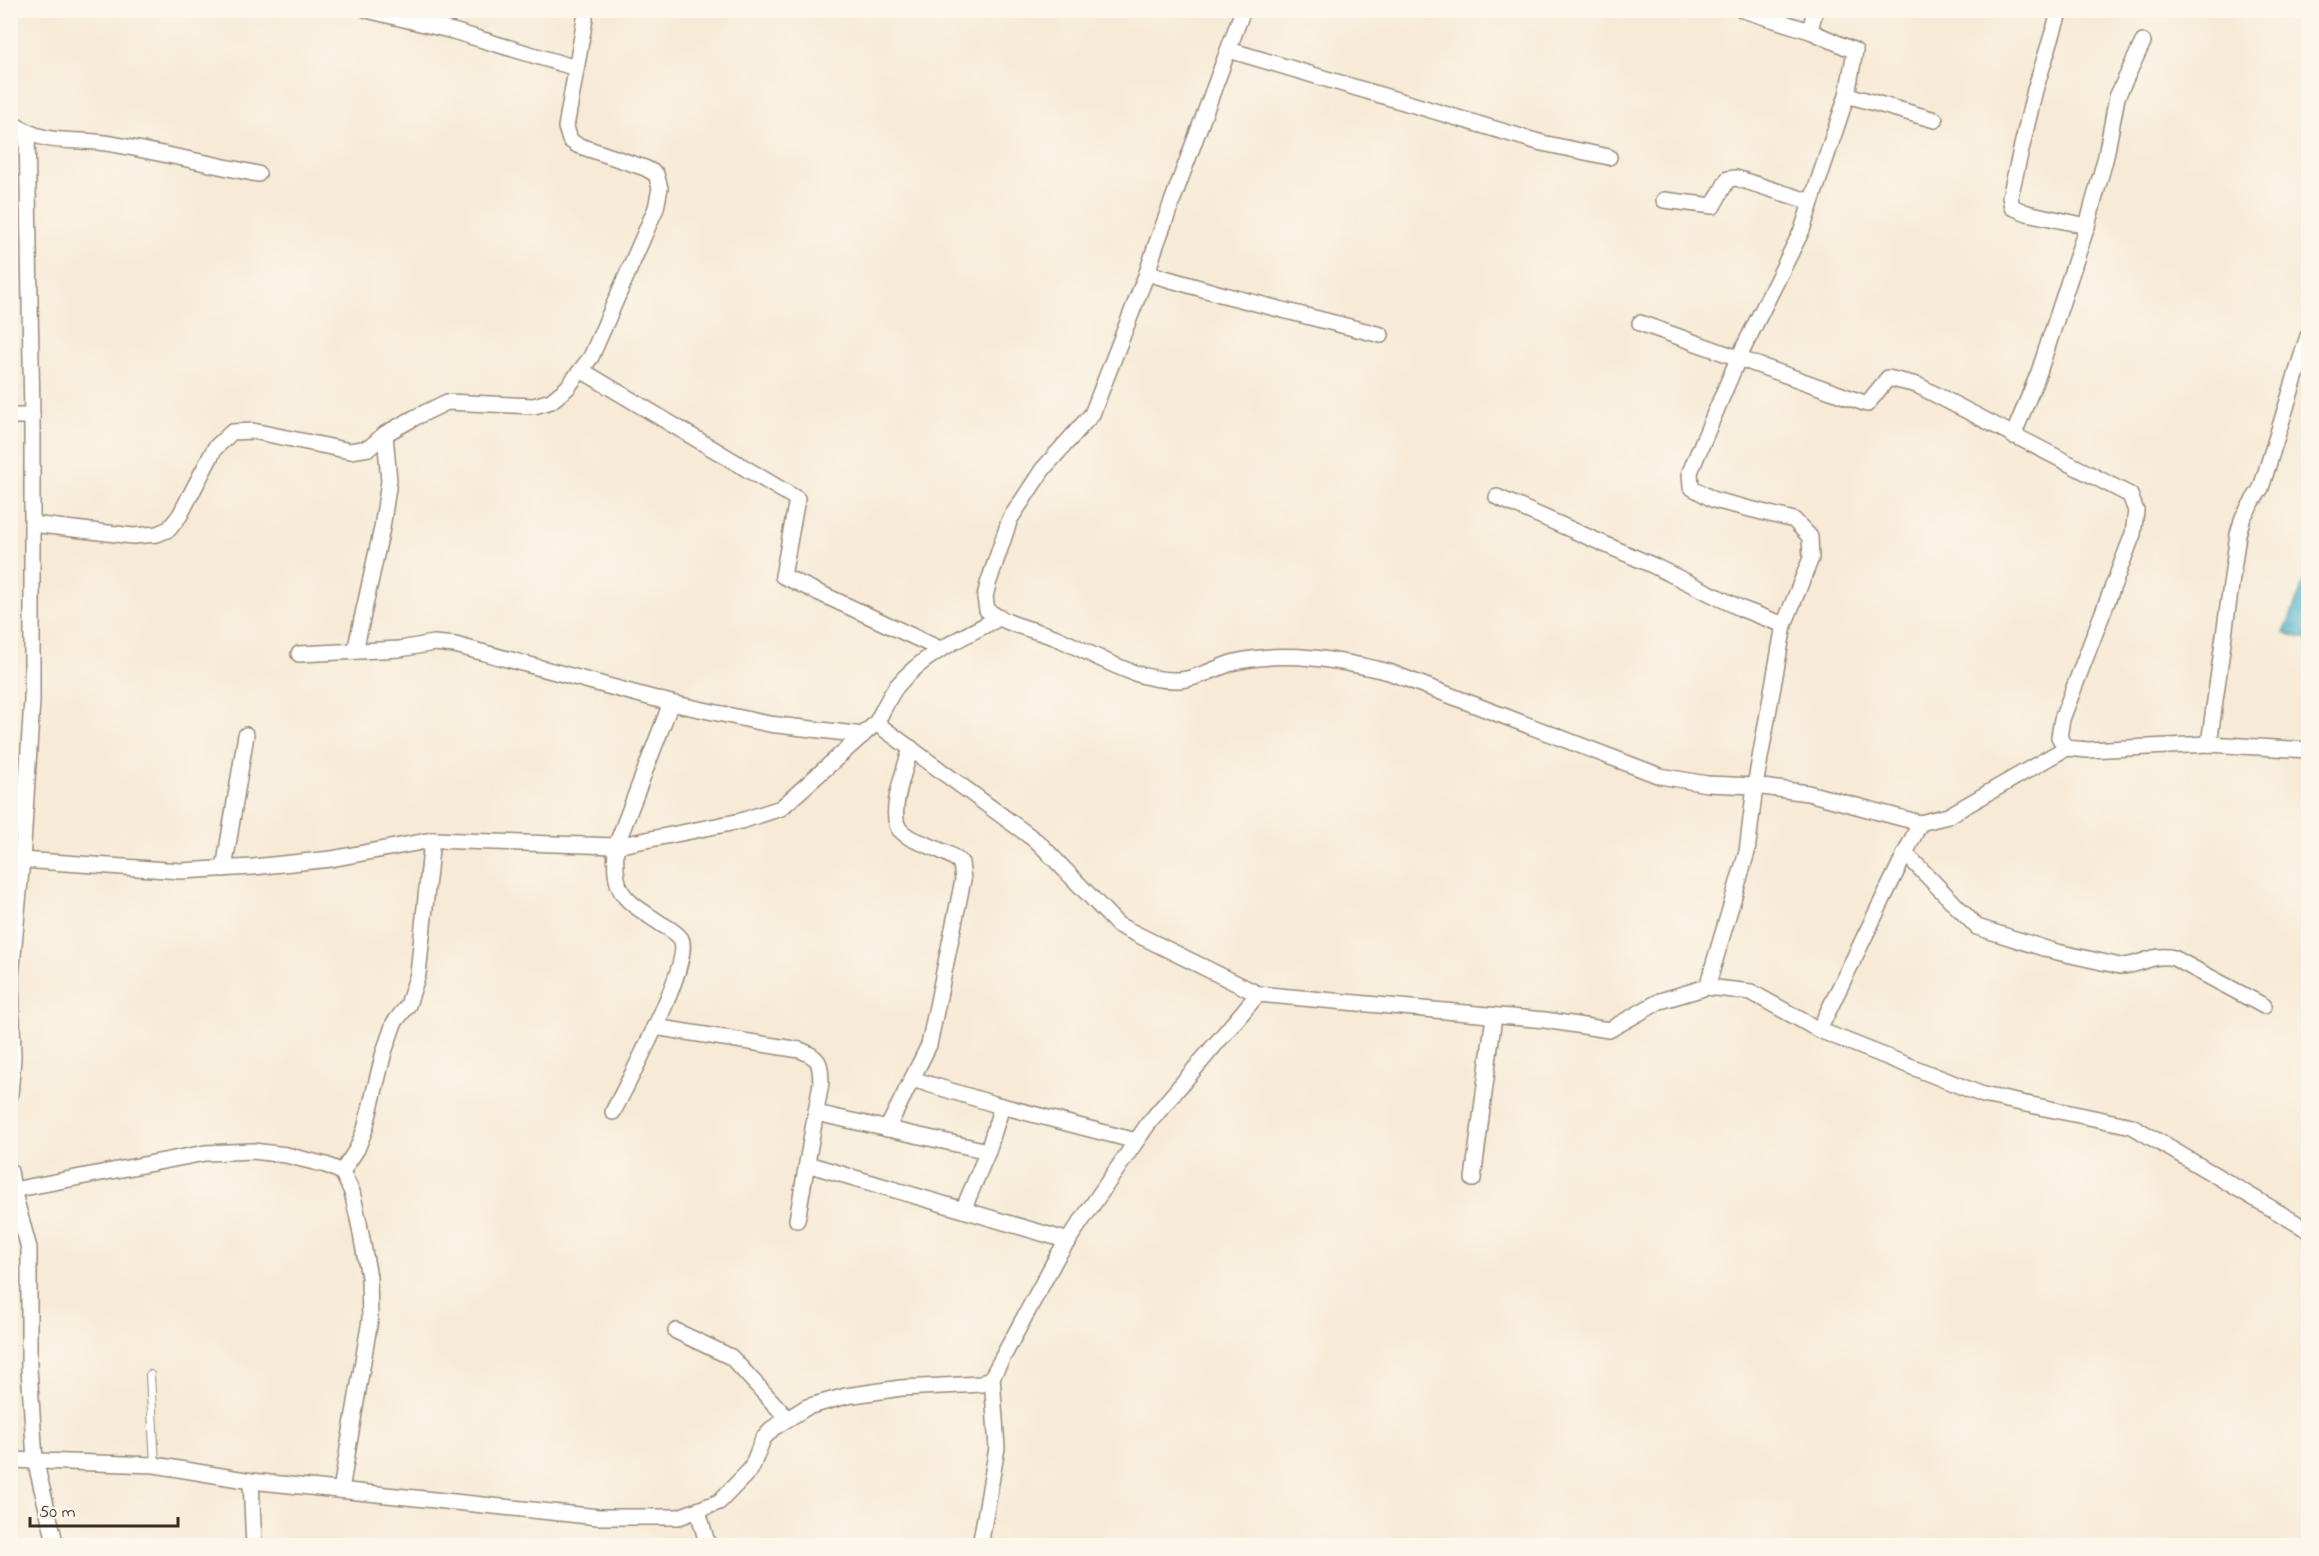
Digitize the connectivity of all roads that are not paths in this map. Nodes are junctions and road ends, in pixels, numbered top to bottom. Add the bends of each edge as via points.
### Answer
1 (367, 10) edge
2 (1242, 10) edge
3 (1743, 10) edge
4 (1815, 10) edge
5 (2060, 10) edge
6 (585, 19) dead end
7 (1810, 31) junction
8 (2143, 42) dead end
9 (1229, 50) junction
10 (576, 68) junction
11 (1847, 95) junction
12 (1935, 120) dead end
13 (10, 122) edge
14 (27, 133) junction
15 (1609, 157) dead end
16 (258, 174) dead end
17 (1665, 200) dead end
18 (1810, 202) junction
19 (2087, 226) junction
20 (1147, 273) junction
21 (1640, 323) dead end
22 (1381, 335) dead end
23 (2308, 336) edge
24 (1737, 359) junction
25 (581, 370) junction
26 (10, 416) edge
27 (32, 416) junction
28 (385, 434) junction
29 (2013, 436) junction
30 (1497, 497) dead end
31 (32, 524) junction
32 (999, 618) junction
33 (1784, 625) junction
34 (940, 649) junction
35 (355, 651) junction
36 (298, 654) dead end
37 (671, 703) junction
38 (876, 723) junction
39 (246, 735) dead end
40 (863, 735) junction
41 (2209, 744) junction
42 (911, 748) junction
43 (2066, 748) junction
44 (2308, 750) edge
45 (1755, 786) junction
46 (1920, 823) junction
47 (432, 840) junction
48 (616, 846) junction
49 (1905, 854) junction
50 (22, 860) junction
51 (224, 869) junction
52 (11, 976) edge
53 (1707, 987) junction
54 (1258, 994) junction
55 (2264, 1006) dead end
56 (1494, 1016) junction
57 (654, 1027) junction
58 (1819, 1030) junction
59 (912, 1079) junction
60 (11, 1085) edge
61 (10, 1095) edge
62 (1002, 1106) junction
63 (613, 1112) dead end
64 (816, 1113) junction
65 (887, 1129) junction
66 (1136, 1141) junction
67 (988, 1151) junction
68 (807, 1164) junction
69 (10, 1171) edge
70 (342, 1172) junction
71 (1473, 1179) dead end
72 (13, 1190) junction
73 (963, 1210) junction
74 (797, 1220) dead end
75 (2308, 1230) edge
76 (1069, 1241) junction
77 (676, 1331) dead end
78 (150, 1375) dead end
79 (992, 1377) junction
80 (788, 1419) junction
81 (10, 1460) edge
82 (35, 1460) junction
83 (154, 1465) junction
84 (251, 1481) junction
85 (341, 1490) junction
86 (698, 1511) junction
87 (56, 1545) edge
88 (254, 1545) edge
89 (708, 1545) edge
90 (980, 1545) edge

1 - 10 street
2 - 9 street
3 - 7 street
4 - 7 street
5 - 19 street via 2010,197 2012,207 2027,213
6 - 10 street
7 - 11 street via 1855,51
8 - 19 street via 2117,97
9 - 15 street via 1542,143
9 - 20 street
10 - 25 street via 566,127 570,140 645,168 656,174 660,188 656,208 591,357
11 - 12 street
11 - 18 street
13 - 14 street
14 - 16 street via 42,139 109,143
14 - 27 street
17 - 18 street via 1713,206 1728,179 1736,178
18 - 24 street via 1802,230
19 - 29 street via 2039,372
20 - 22 street
20 - 32 street via 1092,414 1043,469 1010,519 985,597 987,610
21 - 24 street
23 - 41 street via 2264,479 2238,534
24 - 29 street via 1868,404 1888,378 1917,385
24 - 33 street via 1690,472 1691,487 1714,500 1794,520 1810,537 1811,558
25 - 28 street via 551,401 534,406 447,402
25 - 34 street via 797,499 783,576
26 - 27 street
27 - 31 street
28 - 31 street via 369,448 350,452 254,431 232,432 214,448 170,529 157,534 133,536
28 - 35 street via 389,481
29 - 43 street via 2130,495 2136,511 2133,534 2062,719 2059,737
30 - 33 street
31 - 50 street via 32,701
32 - 34 street
32 - 45 street via 1056,638 1097,659 1165,680 1182,680 1265,657 1346,661 1389,672 1660,776 1707,784
33 - 45 street
34 - 38 street via 896,687
35 - 36 street
35 - 37 street via 434,643 455,645
37 - 40 street via 769,724
37 - 48 street
38 - 40 street
38 - 42 street
39 - 51 street
40 - 48 street via 781,808 741,821
41 - 43 street
41 - 44 street
42 - 54 street via 1039,843 1118,926
42 - 59 street via 896,801 899,829 954,856 961,863 963,880 929,1045
43 - 46 street via 1948,816
45 - 46 street via 1808,793
45 - 53 street via 1747,852
46 - 49 street
47 - 48 street
47 - 51 street via 331,859
47 - 70 street via 414,992 394,1023 366,1130
48 - 57 street via 614,870 625,899 681,939 683,950 674,985
49 - 55 street via 1977,927 2120,966 2161,955 2174,958
49 - 58 street
50 - 51 street via 181,871
50 - 52 street
52 - 60 street
53 - 56 street via 1660,1001 1609,1030
53 - 58 street via 1751,992
54 - 56 street
54 - 66 street
56 - 71 street
57 - 63 street
57 - 64 street via 814,1055 820,1064 821,1083
58 - 75 street via 1983,1095 2132,1126
59 - 62 street
59 - 65 street
60 - 61 street
62 - 66 street
62 - 67 street
64 - 65 street
64 - 68 street
65 - 67 street
66 - 76 street
67 - 73 street
68 - 73 street
68 - 74 street
69 - 72 street
70 - 72 street via 286,1155 253,1151 205,1153
70 - 85 street via 352,1192 359,1223 369,1277 370,1320
72 - 82 street via 29,1248 29,1368
73 - 76 street
76 - 79 street
77 - 80 street via 731,1357
78 - 83 lane
79 - 80 street via 982,1384 901,1388 846,1396 807,1407
79 - 90 street via 997,1448
80 - 86 street via 763,1439 751,1468 719,1502
81 - 82 street
82 - 83 street
82 - 87 street
83 - 84 street
84 - 85 street
84 - 88 street
85 - 86 street via 598,1517 679,1517
86 - 89 street

